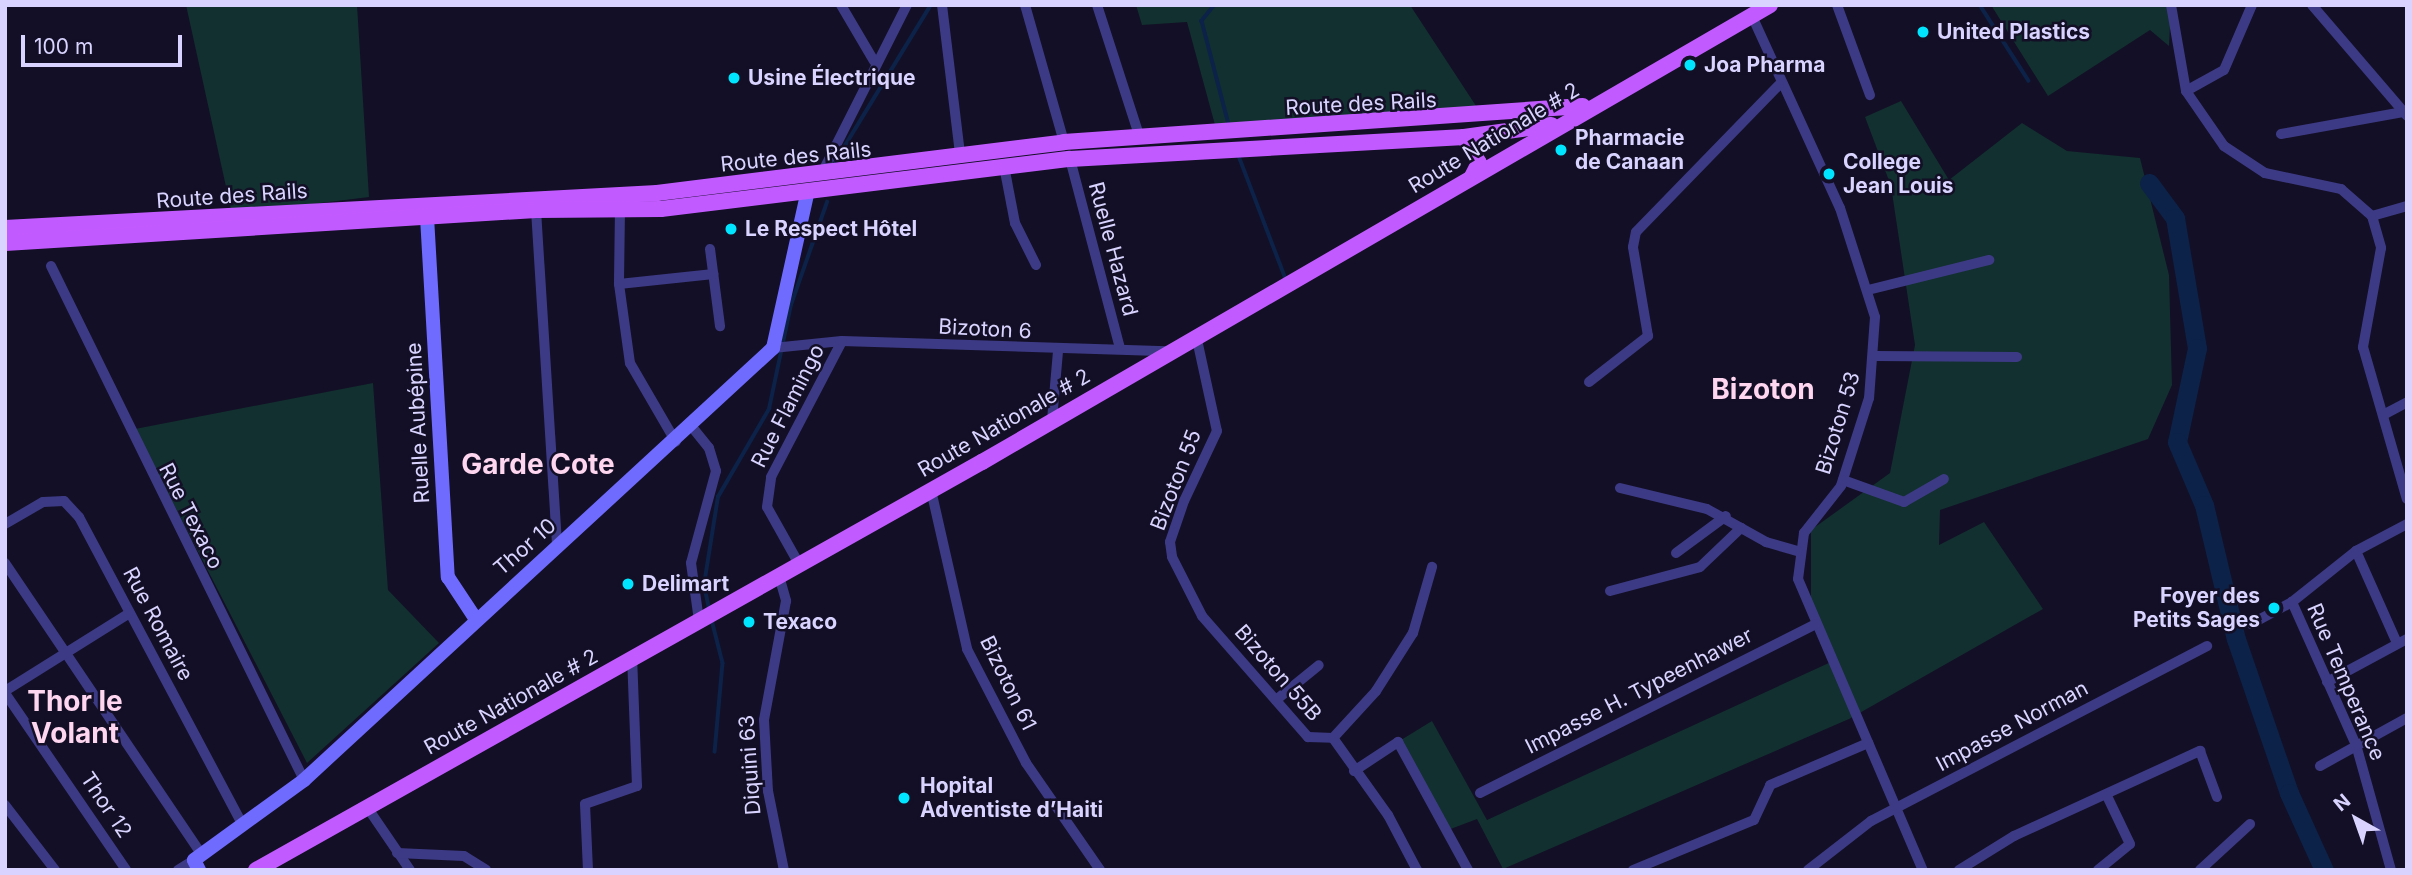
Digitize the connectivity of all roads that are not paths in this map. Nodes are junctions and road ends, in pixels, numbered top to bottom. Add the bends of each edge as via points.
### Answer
1 (841, 5) edge
2 (907, 5) edge
3 (942, 5) edge
4 (1025, 5) edge
5 (1097, 5) edge
6 (1770, 5) edge
7 (1837, 5) edge
8 (2171, 5) edge
9 (2252, 5) edge
10 (2312, 5) edge
11 (1752, 16) junction
12 (874, 61) junction
13 (1779, 85) junction
14 (2186, 91) junction
15 (1870, 95) dead end
16 (1589, 106) junction
17 (2405, 114) edge
18 (1556, 124) junction
19 (2281, 134) dead end
20 (1464, 137) junction
21 (1140, 138) junction
22 (1253, 138) junction
23 (1220, 140) junction
24 (1064, 142) junction
25 (960, 153) junction
26 (1070, 159) junction
27 (1004, 166) junction
28 (821, 176) junction
29 (1472, 177) junction
30 (811, 194) junction
31 (2407, 206) edge
32 (620, 209) junction
33 (536, 210) junction
34 (2372, 216) junction
35 (427, 217) junction
36 (5, 228) edge
37 (5, 243) edge
38 (710, 249) dead end
39 (1989, 260) dead end
40 (1036, 265) dead end
41 (51, 266) dead end
42 (713, 274) junction
43 (619, 284) junction
44 (1868, 290) junction
45 (720, 326) dead end
46 (1196, 335) junction
47 (842, 341) junction
48 (773, 348) junction
49 (1120, 348) junction
50 (1058, 351) junction
51 (1167, 351) junction
52 (1875, 356) junction
53 (2017, 357) dead end
54 (1589, 382) dead end
55 (2407, 402) edge
56 (2383, 415) junction
57 (1052, 420) junction
58 (692, 427) junction
59 (676, 442) junction
60 (1944, 479) dead end
61 (1843, 480) junction
62 (1620, 488) dead end
63 (931, 490) junction
64 (2407, 499) edge
65 (1727, 516) junction
66 (5, 524) edge
67 (2407, 524) edge
68 (1741, 528) junction
69 (556, 548) junction
70 (1798, 551) junction
71 (2356, 551) junction
72 (1676, 554) dead end
73 (1172, 557) joint
74 (5, 563) edge
75 (799, 564) junction
76 (1432, 567) dead end
77 (779, 576) junction
78 (1610, 591) dead end
79 (2292, 602) junction
80 (130, 613) junction
81 (475, 618) junction
82 (699, 621) junction
83 (1816, 624) junction
84 (2251, 624) dead end
85 (2402, 641) edge
86 (2207, 646) dead end
87 (66, 654) junction
88 (632, 658) junction
89 (1319, 665) dead end
90 (2327, 682) junction
91 (5, 692) edge
92 (1276, 700) junction
93 (2407, 718) edge
94 (1333, 738) junction
95 (1868, 743) junction
96 (2356, 745) junction
97 (2320, 766) dead end
98 (1354, 771) junction
99 (304, 780) junction
100 (1480, 793) dead end
101 (2107, 796) junction
102 (2217, 797) dead end
103 (5, 805) edge
104 (367, 807) junction
105 (1898, 808) junction
106 (2250, 824) dead end
107 (243, 826) junction
108 (397, 853) junction
109 (198, 862) edge
110 (55, 870) edge
111 (126, 870) edge
112 (178, 870) edge
113 (256, 870) edge
114 (410, 870) edge
115 (486, 870) edge
116 (588, 870) edge
117 (784, 870) edge
118 (1100, 870) edge
119 (1417, 870) edge
120 (1468, 870) edge
121 (1633, 870) edge
122 (1808, 870) edge
123 (1923, 870) edge
124 (1959, 870) edge
125 (2098, 870) edge
126 (2200, 870) edge
127 (2391, 870) edge

1 - 12 street
2 - 12 street
3 - 25 street
4 - 24 street
5 - 21 street
6 - 11 main road, Route Nationale # 2
7 - 15 street
8 - 14 street
9 - 14 street via 2224,70
10 - 17 street
11 - 13 street, Bizoton 53
11 - 16 main road, Route Nationale # 2
12 - 28 street
13 - 44 street, Bizoton 53 via 1840,208
13 - 54 street via 1636,232 1633,247 1648,336
14 - 34 street via 2243,162 2341,189
16 - 18 main road, Route Nationale # 2
16 - 22 main road, Route des Rails
17 - 19 street
18 - 20 main road, Route des Rails
18 - 29 main road, Route Nationale # 2
20 - 22 main road, Route des Rails
20 - 29 main road via 1479,163
21 - 23 main road, Route des Rails
21 - 24 main road, Route des Rails
22 - 23 main road, Route des Rails
23 - 26 main road, Route des Rails
24 - 25 main road, Route des Rails
25 - 28 main road, Route des Rails
26 - 27 main road, Route des Rails
26 - 49 street, Ruelle Hazard
27 - 30 main road, Route des Rails
27 - 40 street via 1015,223
28 - 36 main road, Route des Rails via 656,193
29 - 46 main road, Route Nationale # 2
30 - 32 main road, Route des Rails
30 - 48 street
31 - 34 street
32 - 33 main road, Route des Rails
32 - 43 street
33 - 35 main road, Route des Rails
33 - 69 street
34 - 56 street via 2381,248 2363,347
35 - 37 main road, Route des Rails
35 - 81 street, Ruelle Aubépine via 448,577
38 - 42 street
39 - 44 street
41 - 99 street, Rue Texaco
42 - 43 street
42 - 45 street
43 - 59 street via 632,369
44 - 52 street, Bizoton 53
46 - 51 main road, Route Nationale # 2
46 - 73 street, Bizoton 55 via 1217,431 1170,541
47 - 48 street, Bizoton 6
47 - 50 street, Bizoton 6
47 - 75 street, Rue Flamingo via 771,477 766,507
48 - 58 street, Thor 10
49 - 50 street, Bizoton 6
49 - 51 street, Bizoton 6
50 - 57 street
51 - 57 main road, Route Nationale # 2
52 - 53 street
52 - 61 street, Bizoton 53
55 - 56 street
56 - 64 street
57 - 63 main road, Route Nationale # 2
58 - 59 street, Thor 10
58 - 82 street via 716,471 691,563
59 - 69 street, Thor 10
60 - 61 street via 1904,502
61 - 70 street, Bizoton 53
62 - 65 street
63 - 75 main road, Route Nationale # 2
63 - 118 street, Bizoton 61 via 967,649 1026,763
65 - 68 street
65 - 72 street
66 - 80 street, Rue Romaire via 43,502 64,501 79,517
67 - 71 street, Rue Temperance
68 - 70 street
68 - 78 street via 1689,572
69 - 81 street, Thor 10
70 - 83 street via 1798,579
71 - 79 street, Rue Temperance
71 - 85 street
73 - 92 street, Bizoton 55B via 1202,616
74 - 87 street
75 - 77 main road, Route Nationale # 2
76 - 94 street, Bizoton 55B via 1413,633 1376,691
77 - 82 main road, Route Nationale # 2
77 - 117 street, Diquini 63 via 786,601 764,720 768,792
79 - 84 street
79 - 90 street, Rue Temperance
80 - 87 street
80 - 107 street, Rue Romaire
81 - 99 street, Thor 10
82 - 88 main road, Route Nationale # 2
83 - 95 street
83 - 100 street, Impasse H. Typeenhawer
85 - 90 street
86 - 105 street, Impasse Norman
87 - 91 street
87 - 109 street
88 - 104 main road, Route Nationale # 2
88 - 116 street via 638,786 585,804
89 - 92 street
90 - 96 street, Rue Temperance
91 - 111 street, Thor 12
92 - 94 street, Bizoton 55B via 1311,740
93 - 96 street
94 - 98 street
95 - 105 street
95 - 121 street via 1770,785 1754,820
96 - 97 street
96 - 127 street, Rue Temperance
98 - 119 street
98 - 120 street via 1398,742
99 - 107 street, Thor 10
101 - 102 street via 2200,751
101 - 124 street via 2014,836
101 - 125 street via 2130,844
103 - 110 street
104 - 108 street
104 - 113 main road, Route Nationale # 2
105 - 122 street, Impasse Norman via 1871,821
105 - 123 street
106 - 126 street
107 - 109 street, Thor 10
108 - 114 street
108 - 115 street via 464,856
109 - 112 street, Thor 10

